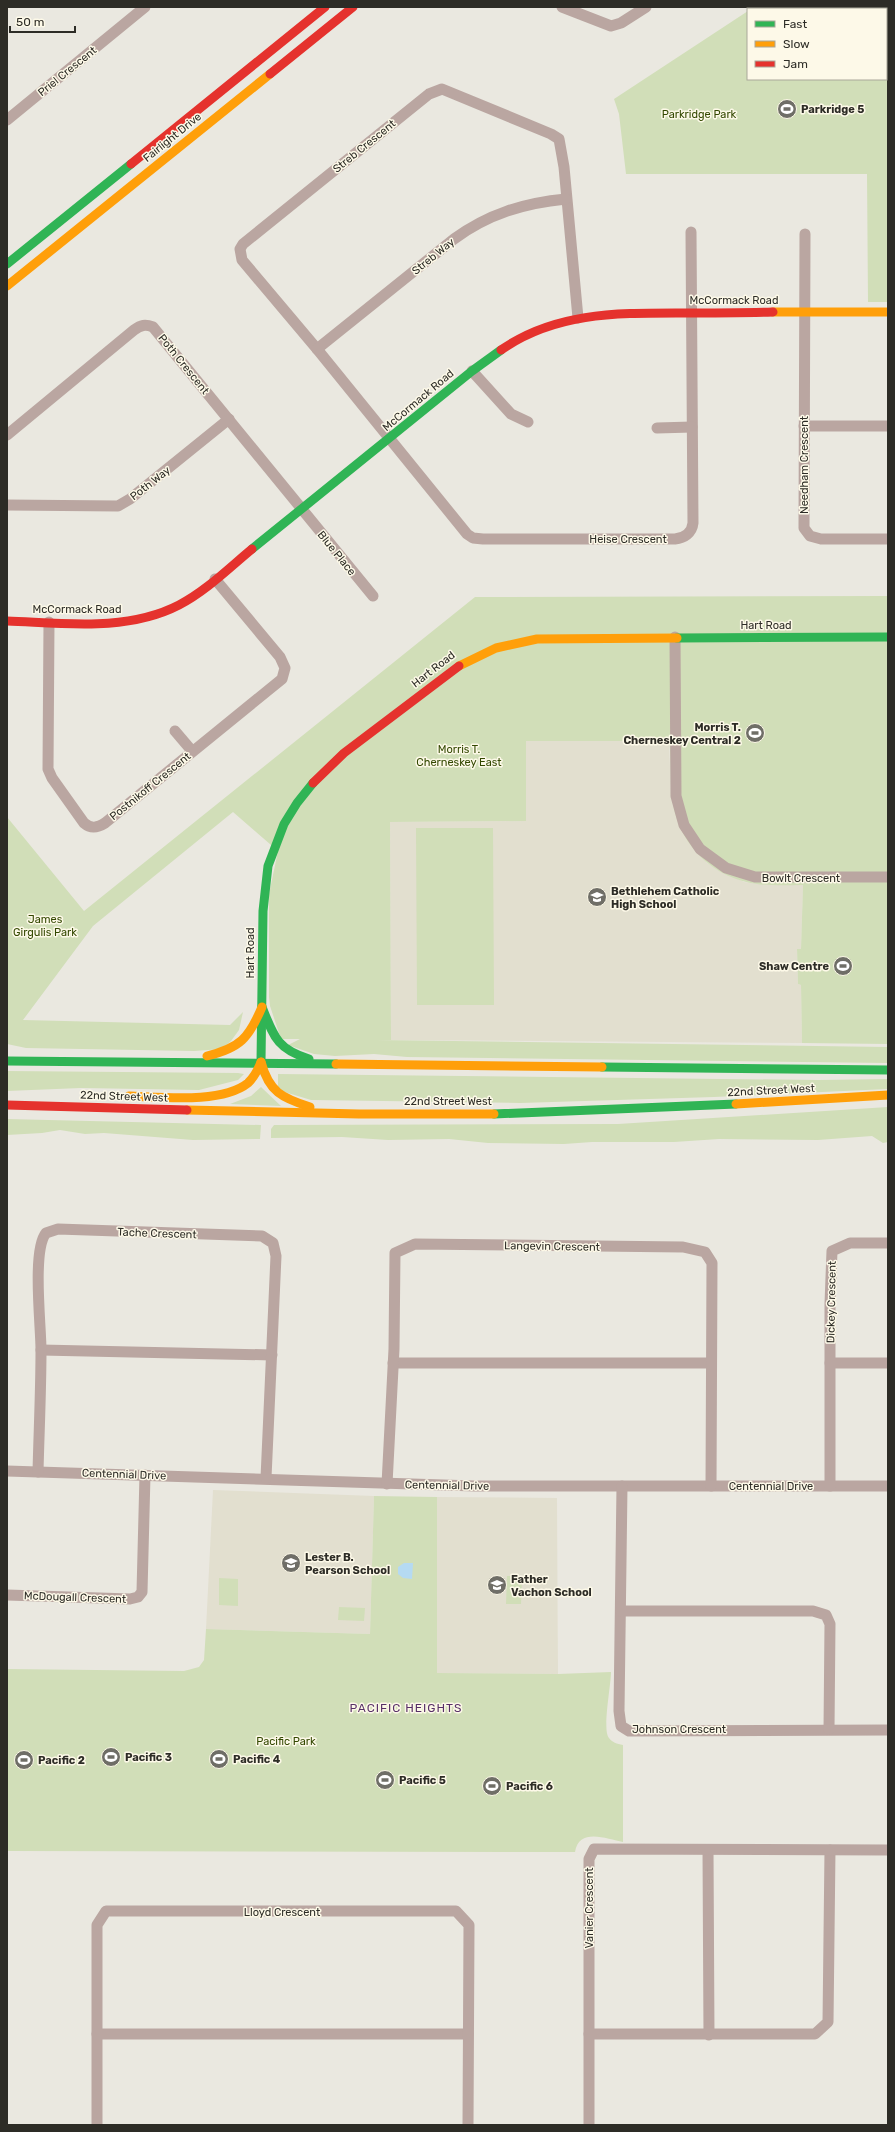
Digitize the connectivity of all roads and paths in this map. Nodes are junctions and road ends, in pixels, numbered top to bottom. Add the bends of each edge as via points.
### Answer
1 (145, 7) edge
2 (325, 7) edge
3 (353, 7) edge
4 (562, 7) edge
5 (646, 7) edge
6 (7, 120) edge
7 (566, 199) junction
8 (691, 232) dead end
9 (805, 234) dead end
10 (7, 264) edge
11 (7, 286) edge
12 (691, 312) junction
13 (804, 312) junction
14 (888, 312) edge
15 (578, 318) junction
16 (317, 349) junction
17 (472, 371) junction
18 (229, 419) junction
19 (528, 422) dead end
20 (804, 426) junction
21 (888, 426) edge
22 (692, 427) junction
23 (657, 428) dead end
24 (7, 435) edge
25 (390, 439) junction
26 (7, 505) edge
27 (301, 509) junction
28 (888, 539) edge
29 (215, 579) junction
30 (373, 596) dead end
31 (7, 621) edge
32 (49, 622) junction
33 (675, 637) junction
34 (888, 637) edge
35 (175, 731) dead end
36 (192, 752) junction
37 (888, 877) edge
38 (262, 1007) junction
39 (7, 1061) edge
40 (189, 1062) junction
41 (261, 1062) junction
42 (321, 1064) junction
43 (888, 1070) edge
44 (888, 1095) edge
45 (41, 1096) dead end
46 (118, 1096) dead end
47 (7, 1099) edge
48 (7, 1105) edge
49 (324, 1112) junction
50 (888, 1243) edge
51 (41, 1350) junction
52 (272, 1355) junction
53 (393, 1363) junction
54 (830, 1363) junction
55 (888, 1363) edge
56 (711, 1364) junction
57 (7, 1471) edge
58 (38, 1472) junction
59 (145, 1474) junction
60 (266, 1478) junction
61 (387, 1484) junction
62 (622, 1486) junction
63 (711, 1486) junction
64 (830, 1486) junction
65 (888, 1486) edge
66 (7, 1595) edge
67 (621, 1611) junction
68 (828, 1729) junction
69 (888, 1730) edge
70 (708, 1850) junction
71 (830, 1850) junction
72 (888, 1850) edge
73 (97, 2034) junction
74 (468, 2034) junction
75 (589, 2034) junction
76 (709, 2035) junction
77 (97, 2125) edge
78 (468, 2125) edge
79 (588, 2125) edge

1 - 6 street, Priel Crescent
2 - 10 main road, Fairlight Drive
3 - 11 main road, Fairlight Drive
4 - 5 street via 611,26 621,23
7 - 15 street, Streb Crescent
7 - 16 street, Streb Way via 511,209 478,222 454,238
7 - 16 street, Streb Crescent via 561,143 555,136 442,89 429,94 240,249 242,260
8 - 12 street, Heise Crescent
9 - 13 street, Needham Crescent
12 - 13 main road, McCormack Road
12 - 15 main road, McCormack Road via 609,313
12 - 22 street, Heise Crescent
13 - 14 main road, McCormack Road
13 - 20 street, Needham Crescent
15 - 17 main road, McCormack Road via 518,339
16 - 25 street, Streb Crescent
17 - 19 street via 511,414
17 - 25 main road, McCormack Road
18 - 24 street, Poth Crescent via 158,331 147,325 134,330
18 - 26 street, Poth Way via 118,506
18 - 27 street, Poth Crescent
20 - 21 street
20 - 28 street, Needham Crescent via 806,533 821,539
22 - 23 street
22 - 25 street, Heise Crescent via 692,528 682,538 675,539 473,538 464,532
25 - 27 main road, McCormack Road
27 - 29 main road, McCormack Road
27 - 30 street, Blue Place
29 - 32 main road, McCormack Road via 184,602 148,617 115,623
29 - 36 street, Postnikoff Crescent via 280,657 285,668 278,684
31 - 32 main road, McCormack Road
32 - 36 street, Postnikoff Crescent via 48,769 84,823 95,828 105,823
33 - 34 main road, Hart Road
33 - 37 street, Bowlt Crescent via 676,796 684,825 700,849 726,868 755,877
33 - 38 main road, Hart Road via 537,638 511,642 486,650 448,672 326,770 290,812 268,861 262,906
35 - 36 street
38 - 40 main road via 251,1032 241,1044 222,1053
38 - 41 main road, Hart Road
38 - 42 main road via 272,1033 281,1047
39 - 40 main road, 22nd Street West
40 - 41 main road, 22nd Street West
41 - 42 main road, 22nd Street West
41 - 46 main road via 254,1077 247,1084 227,1094
41 - 49 main road via 264,1077 274,1091 293,1102
42 - 43 main road, 22nd Street West
44 - 49 main road, 22nd Street West via 652,1110 476,1114
45 - 47 main road
48 - 49 main road, 22nd Street West
50 - 54 street, Dickey Crescent via 850,1243 832,1251
51 - 52 street
51 - 52 street, Tache Crescent via 40,1244 46,1233 58,1229 268,1238 273,1243 276,1256
51 - 58 street, Tache Crescent
52 - 60 street, Tache Crescent
53 - 56 street
53 - 56 street, Langevin Crescent via 395,1253 415,1244 683,1247 705,1252 712,1263
53 - 61 street, Langevin Crescent
54 - 55 street
54 - 64 street, Dickey Crescent
56 - 63 street, Langevin Crescent
57 - 58 street, Centennial Drive
58 - 59 street, Centennial Drive
59 - 60 street, Centennial Drive
59 - 66 street, McDougall Crescent via 142,1592 138,1597 130,1599
60 - 61 street, Centennial Drive
61 - 62 street, Centennial Drive
62 - 63 street, Centennial Drive
62 - 67 street, Johnson Crescent
63 - 64 street, Centennial Drive
64 - 65 street, Centennial Drive
67 - 68 street via 813,1611 826,1615 830,1624
67 - 68 street, Johnson Crescent via 619,1711 621,1726 629,1731
68 - 69 street, Johnson Crescent
70 - 71 street, Vanier Crescent
70 - 75 street, Vanier Crescent via 594,1849 589,1859
70 - 76 street
71 - 72 street, Vanier Crescent
71 - 76 street via 828,2022 815,2034
73 - 74 street
73 - 74 street, Lloyd Crescent via 97,1925 106,1911 456,1911 469,1925
73 - 77 street, Lloyd Crescent
74 - 78 street, Lloyd Crescent
75 - 76 street
75 - 79 street, Vanier Crescent

